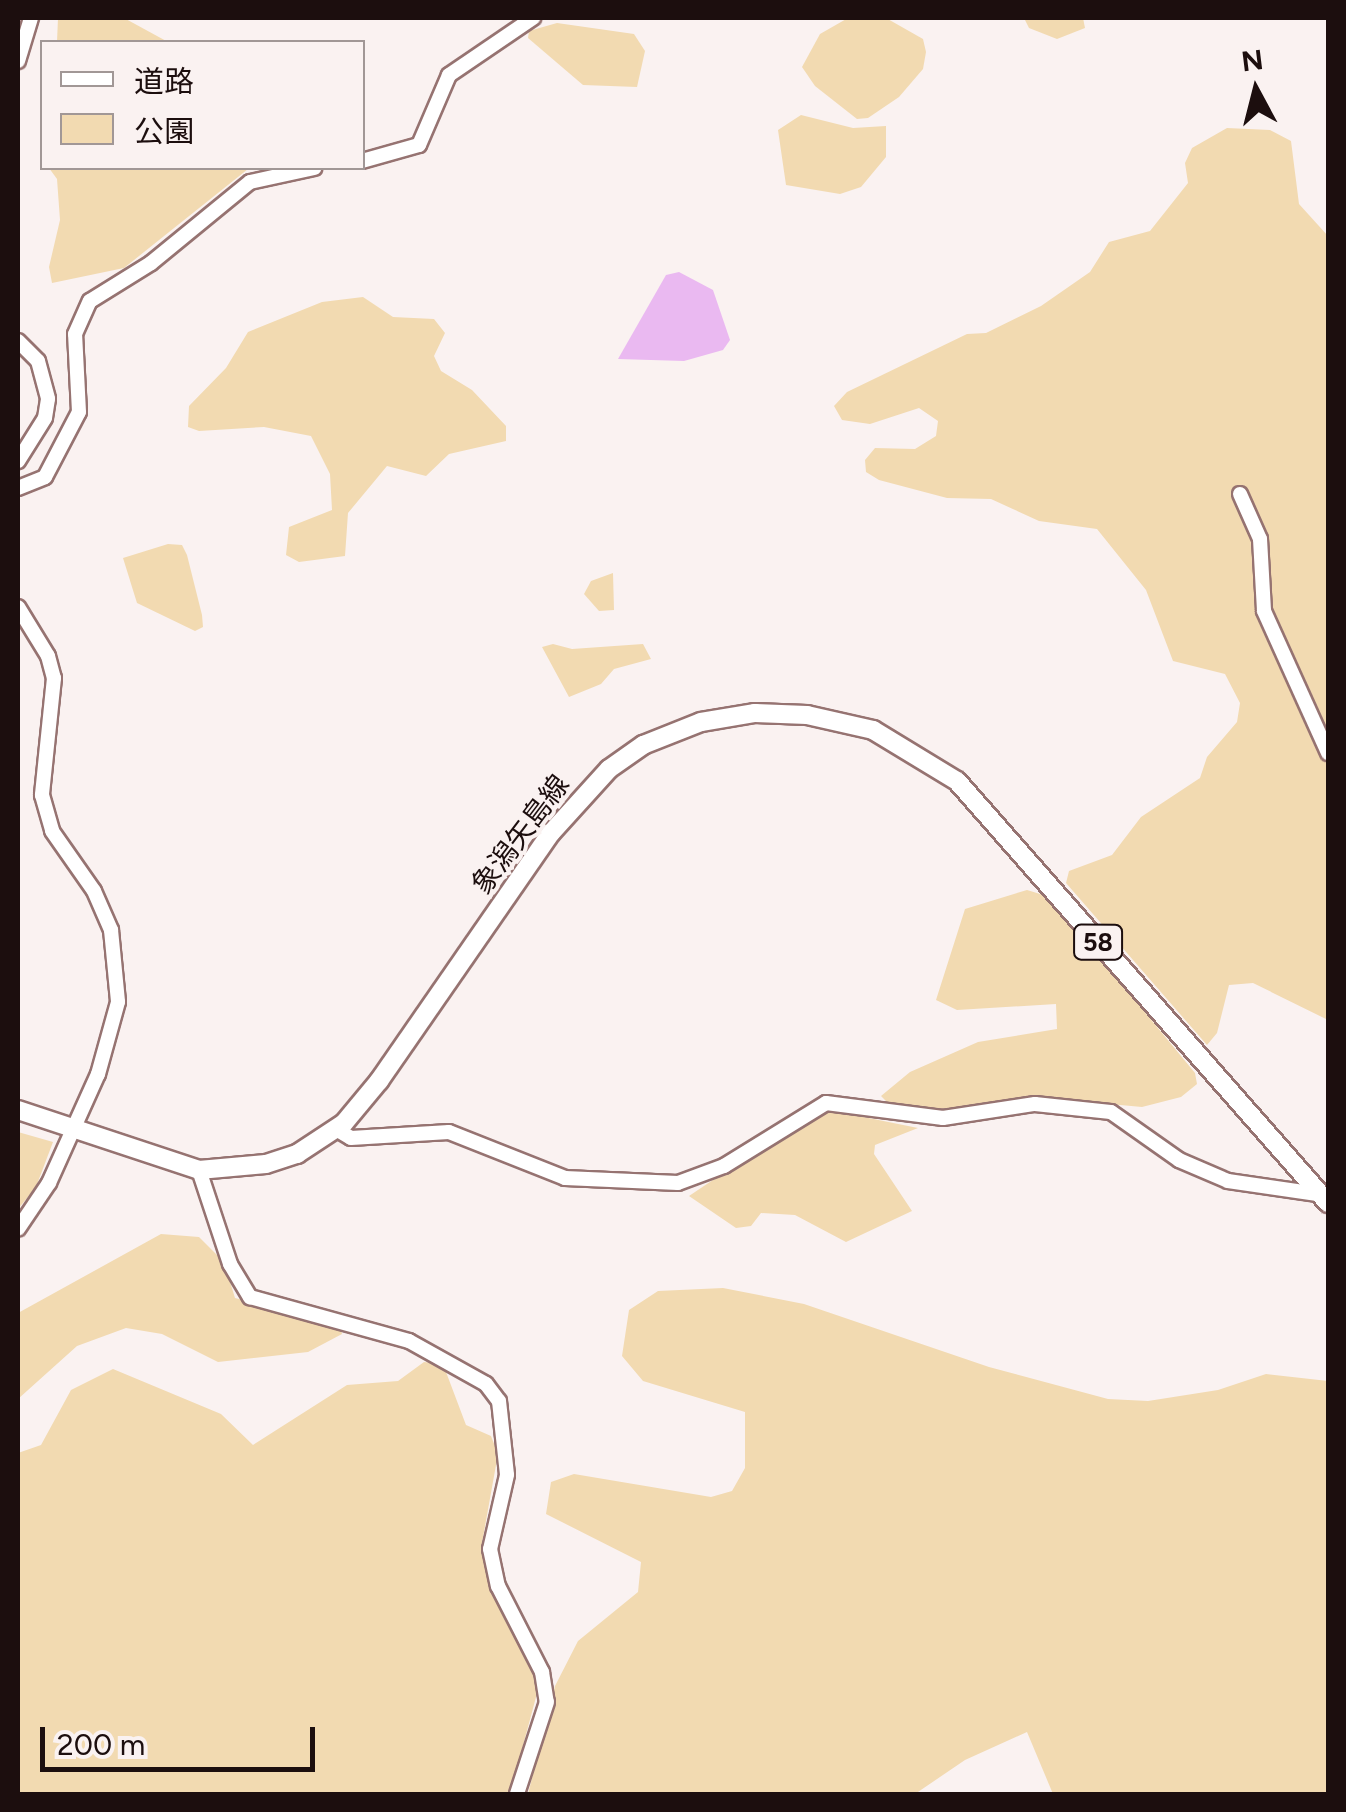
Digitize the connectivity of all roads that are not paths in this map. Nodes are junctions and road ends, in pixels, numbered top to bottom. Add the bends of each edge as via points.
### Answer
1 (31, 18) edge
2 (533, 18) edge
3 (18, 61) edge
4 (365, 160) edge
5 (305, 170) edge
6 (18, 341) edge
7 (18, 461) edge
8 (18, 488) edge
9 (1240, 494) dead end
10 (18, 607) edge
11 (1328, 753) edge
12 (18, 1110) edge
13 (72, 1126) junction
14 (336, 1129) junction
15 (198, 1170) junction
16 (1323, 1198) edge
17 (18, 1228) edge
18 (518, 1794) edge

1 - 3 street
2 - 4 street via 449,74 419,144
5 - 8 street via 250,182 151,263 90,301 75,334 79,412 44,477
6 - 7 street via 38,361 48,399
9 - 11 street via 1260,539 1264,611
10 - 13 street via 54,678 42,795 52,830 112,930 117,965 110,1040
12 - 13 main road, 象潟矢島線 / 58
13 - 15 main road, 象潟矢島線 / 58
13 - 17 street via 49,1183
14 - 15 main road, 象潟矢島線 / 58 via 266,1164
14 - 16 street via 351,1138 449,1132 565,1178 678,1184 712,1173 826,1104 943,1118 1035,1104 1111,1112 1179,1160 1228,1180
14 - 16 main road, 象潟矢島線 / 58 via 380,1081 576,798 608,769 674,730 755,713 793,714 873,730 957,781
15 - 18 street via 230,1264 250,1297 410,1341 486,1384 499,1400 507,1475 490,1549 498,1586 542,1672 547,1702

